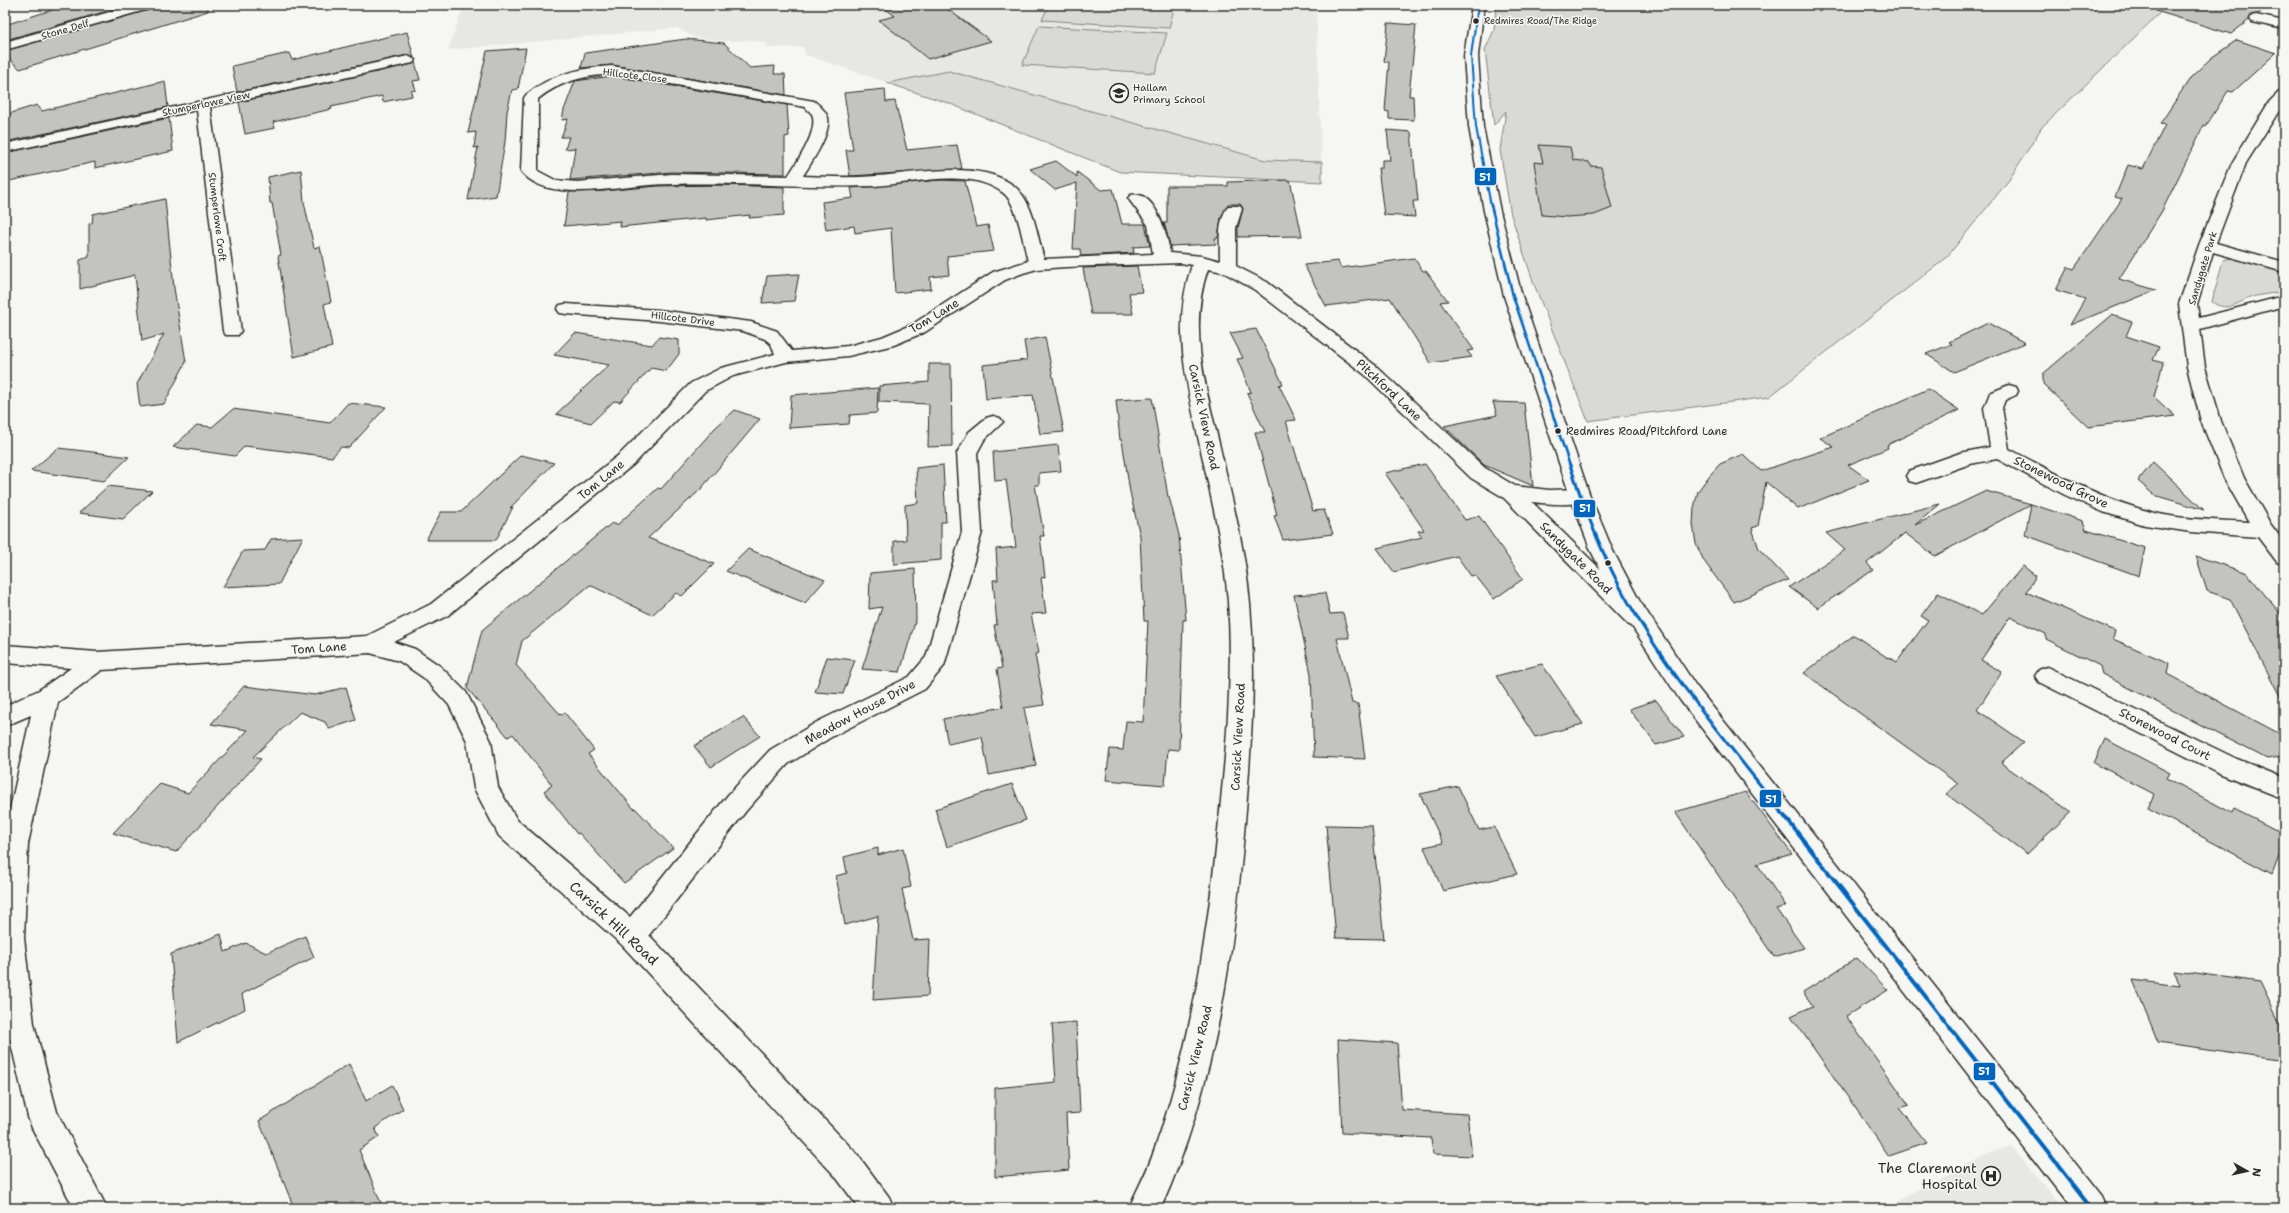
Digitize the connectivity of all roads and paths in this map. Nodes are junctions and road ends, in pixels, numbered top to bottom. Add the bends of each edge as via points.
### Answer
1 (148, 5) edge
2 (1478, 5) edge
3 (2256, 19) dead end
4 (2284, 25) edge
5 (5, 46) edge
6 (408, 60) dead end
7 (2284, 94) edge
8 (203, 104) junction
9 (5, 148) edge
10 (794, 179) junction
11 (1136, 198) dead end
12 (1234, 209) dead end
13 (2207, 246) junction
14 (1162, 257) junction
15 (1202, 261) junction
16 (1037, 264) junction
17 (2284, 267) edge
18 (1228, 268) junction
19 (2284, 301) edge
20 (566, 309) dead end
21 (2190, 326) junction
22 (232, 332) dead end
23 (786, 357) junction
24 (2009, 390) dead end
25 (993, 422) dead end
26 (2000, 452) junction
27 (1916, 476) dead end
28 (1510, 492) junction
29 (1580, 496) junction
30 (2264, 530) junction
31 (2284, 557) edge
32 (1642, 624) junction
33 (370, 644) junction
34 (5, 654) edge
35 (97, 661) junction
36 (2047, 676) dead end
37 (47, 697) junction
38 (5, 716) edge
39 (2284, 789) edge
40 (632, 936) junction
41 (8, 939) edge
42 (91, 1208) edge
43 (878, 1208) edge
44 (1145, 1208) edge
45 (2091, 1208) edge

1 - 5 street, Stone Delf
2 - 29 street via 1471,56 1475,119 1492,210 1513,296
3 - 4 street
6 - 8 street, Stumperlowe View
7 - 13 street, Sandygate Park via 2274,105 2239,163
8 - 9 street, Stumperlowe View
8 - 22 street, Stumperlowe Croft
10 - 10 street, Hillcote Close via 670,179 586,186 552,185 529,171 531,98 539,90 565,78 612,70 809,104 817,110 821,119 819,130
10 - 16 street, Hillcote Close via 874,181 960,175 978,177 1008,189 1017,198
11 - 14 street via 1155,220
12 - 18 street via 1228,228
13 - 17 street
13 - 21 street, Sandygate Park via 2188,304
14 - 15 street, Tom Lane
14 - 16 street, Tom Lane
15 - 18 street, Pitchford Lane
15 - 44 street, Carsick View Road via 1197,271 1192,301 1189,347 1235,571 1240,622 1241,690 1236,784 1226,896 1212,990 1169,1151
16 - 23 street, Tom Lane via 998,276 919,328 888,341 848,351
18 - 28 street, Pitchford Lane via 1261,286 1330,338 1370,370 1478,473
19 - 21 street
20 - 23 street, Hillcote Drive via 608,310 756,329 771,335
21 - 30 street, Sandygate Park via 2196,367 2211,421 2234,478
23 - 33 street, Tom Lane via 727,372 698,387 627,459 439,610
24 - 26 street, Stonewood Grove via 1997,397 1993,408
25 - 40 street, Meadow House Drive via 976,436 967,453 972,532 936,660 917,683 825,730 779,757 737,803
26 - 27 street, Stonewood Grove via 1967,458
26 - 30 street, Stonewood Grove via 2110,507 2152,520
28 - 29 street, Pitchford Lane via 1550,497
28 - 32 street, Sandygate Road
29 - 32 street via 1602,552
30 - 31 street, Sandygate Park
32 - 45 street via 1688,693
33 - 35 street, Tom Lane
33 - 40 street, Carsick Hill Road via 407,655 432,672 458,699 478,741 486,788 508,828
34 - 35 street, Tom Lane
35 - 37 street
36 - 39 street, Stonewood Court via 2228,766
37 - 38 street
37 - 41 street via 15,844
40 - 43 street, Carsick Hill Road via 846,1165
41 - 42 street via 20,1024 43,1117

